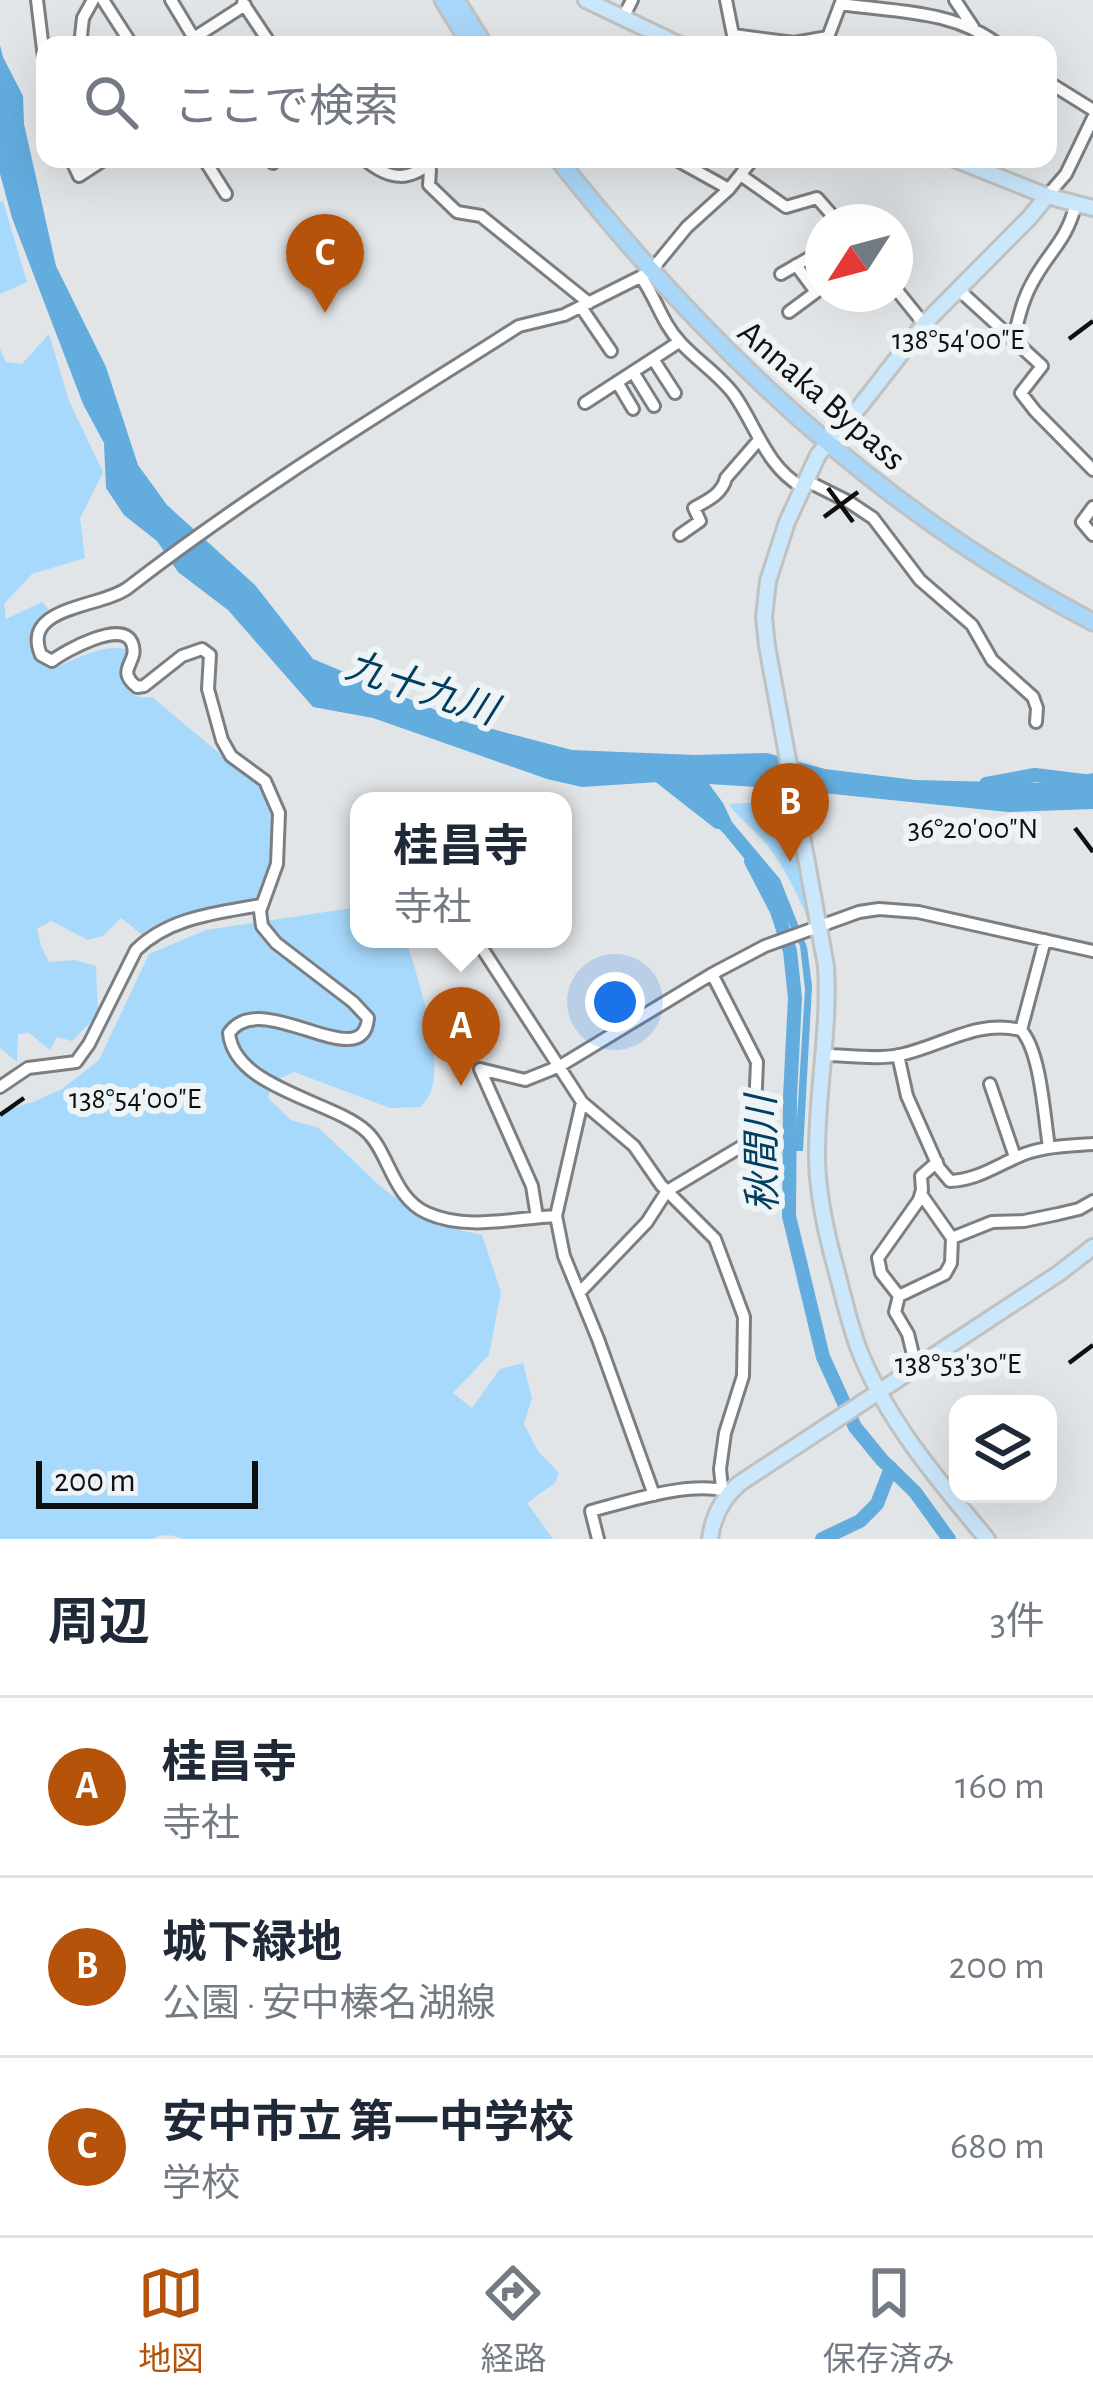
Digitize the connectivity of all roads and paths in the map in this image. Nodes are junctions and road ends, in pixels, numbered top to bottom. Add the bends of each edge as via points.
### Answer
1 (37, 0) edge
2 (93, 0) edge
3 (103, 0) edge
4 (171, 0) edge
5 (442, 0) edge
6 (456, 0) edge
7 (586, 0) edge
8 (632, 0) edge
9 (726, 0) edge
10 (955, 0) edge
11 (842, 2) edge
12 (243, 3) edge
13 (623, 18) junction
14 (974, 29) junction
15 (41, 36) edge
16 (81, 36) edge
17 (126, 36) edge
18 (189, 36) edge
19 (201, 36) edge
20 (265, 36) edge
21 (473, 36) edge
22 (474, 36) edge
23 (661, 36) edge
24 (741, 36) edge
25 (828, 36) edge
26 (985, 36) edge
27 (1057, 88) edge
28 (1093, 114) edge
29 (1086, 152) edge
30 (210, 168) edge
31 (378, 168) edge
32 (423, 168) edge
33 (430, 168) edge
34 (565, 168) edge
35 (691, 168) edge
36 (747, 168) edge
37 (977, 168) edge
38 (742, 176) junction
39 (729, 189) junction
40 (226, 194) dead end
41 (1047, 196) junction
42 (822, 204) edge
43 (1076, 204) junction
44 (1093, 208) edge
45 (805, 260) edge
46 (796, 265) junction
47 (646, 274) junction
48 (781, 274) dead end
49 (958, 290) junction
50 (585, 305) junction
51 (913, 310) edge
52 (789, 312) dead end
53 (924, 324) junction
54 (1013, 340) junction
55 (679, 342) junction
56 (611, 351) dead end
57 (653, 358) junction
58 (633, 372) junction
59 (617, 382) junction
60 (675, 393) dead end
61 (585, 403) dead end
62 (654, 406) dead end
63 (633, 409) dead end
64 (758, 441) junction
65 (826, 443) junction
66 (1093, 470) edge
67 (803, 483) junction
68 (1093, 507) edge
69 (680, 535) dead end
70 (1093, 535) edge
71 (1093, 622) edge
72 (1036, 722) dead end
73 (261, 905) junction
74 (814, 927) junction
75 (1045, 940) junction
76 (482, 948) edge
77 (1093, 951) edge
78 (712, 974) junction
79 (1021, 1030) junction
80 (823, 1055) junction
81 (898, 1055) junction
82 (560, 1066) junction
83 (990, 1084) dead end
84 (0, 1087) edge
85 (582, 1102) junction
86 (1093, 1144) edge
87 (1049, 1147) junction
88 (1016, 1157) junction
89 (937, 1162) junction
90 (667, 1191) junction
91 (921, 1194) junction
92 (1093, 1201) edge
93 (556, 1216) junction
94 (537, 1217) junction
95 (952, 1238) junction
96 (1093, 1246) edge
97 (580, 1292) junction
98 (899, 1295) junction
99 (916, 1367) junction
100 (874, 1395) junction
101 (725, 1490) junction
102 (654, 1495) junction
103 (598, 1539) edge
104 (710, 1539) edge
105 (987, 1539) edge

1 - 15 street
2 - 16 street
3 - 17 street
4 - 18 street
5 - 21 highway
6 - 22 highway
7 - 13 main road
8 - 13 street
9 - 24 street via 733,35
10 - 14 street
11 - 14 street
11 - 25 street
12 - 19 street
12 - 20 street
13 - 23 main road
14 - 26 street
27 - 28 street
28 - 29 street
29 - 41 street
30 - 40 street
31 - 32 street via 408,178
33 - 50 street via 429,185 452,208 477,213
34 - 47 highway, Annaka Bypass
35 - 39 street
36 - 38 street
37 - 41 main road
38 - 39 street
38 - 42 street via 786,208 817,198
39 - 47 street
41 - 43 main road
41 - 49 main road
43 - 44 main road
43 - 54 street via 1062,242 1034,278
45 - 46 street
46 - 48 street
46 - 52 street via 816,292
47 - 50 street
47 - 55 street
47 - 65 highway, Annaka Bypass
49 - 53 main road
49 - 54 street
50 - 56 street
50 - 73 street via 526,322 263,489 124,592 40,625 38,649 52,661 120,634 132,643 126,673 136,688 182,656 207,651 222,740 265,782 279,814 277,863
51 - 53 street
53 - 65 main road
54 - 66 street via 1042,366 1021,393
55 - 57 street
55 - 64 street via 732,392
57 - 58 street
57 - 60 street
58 - 59 street
58 - 62 street
59 - 61 street
59 - 63 street
64 - 67 street via 786,476
64 - 69 street via 715,497 694,508 700,521
65 - 67 main road
65 - 71 highway, Annaka Bypass via 968,548
67 - 72 street via 873,518 920,580 972,625 992,660 1033,697
67 - 74 main road via 771,569 764,631
68 - 70 street via 1082,522
73 - 84 street via 196,916 147,940 76,1062 28,1068
73 - 94 street via 268,935 361,1009 367,1029 342,1040 250,1018 230,1033 236,1052 291,1096 364,1128 421,1211 451,1222
74 - 75 street via 898,909
74 - 78 street
74 - 80 main road via 827,985
75 - 77 street
75 - 79 street
76 - 82 street
78 - 82 street
78 - 90 street via 758,1062 754,1134
79 - 81 street via 985,1027
79 - 87 street
80 - 81 street
80 - 100 main road via 819,1194
81 - 89 street
82 - 85 street
82 - 94 street via 525,1080 480,1069 532,1186
83 - 88 street
85 - 90 street via 634,1146
85 - 93 street
86 - 87 street
87 - 88 street
88 - 89 street via 956,1182
89 - 91 street via 921,1175
90 - 97 street
90 - 101 street via 715,1239 744,1317 742,1376 720,1469
91 - 95 street
91 - 98 street via 878,1258
92 - 95 street
93 - 94 street
93 - 97 street
95 - 98 street via 945,1274
96 - 99 main road
97 - 102 street
98 - 99 street via 895,1312
99 - 100 main road
100 - 101 main road
100 - 105 main road
101 - 102 street
101 - 104 main road
102 - 103 street via 591,1510

